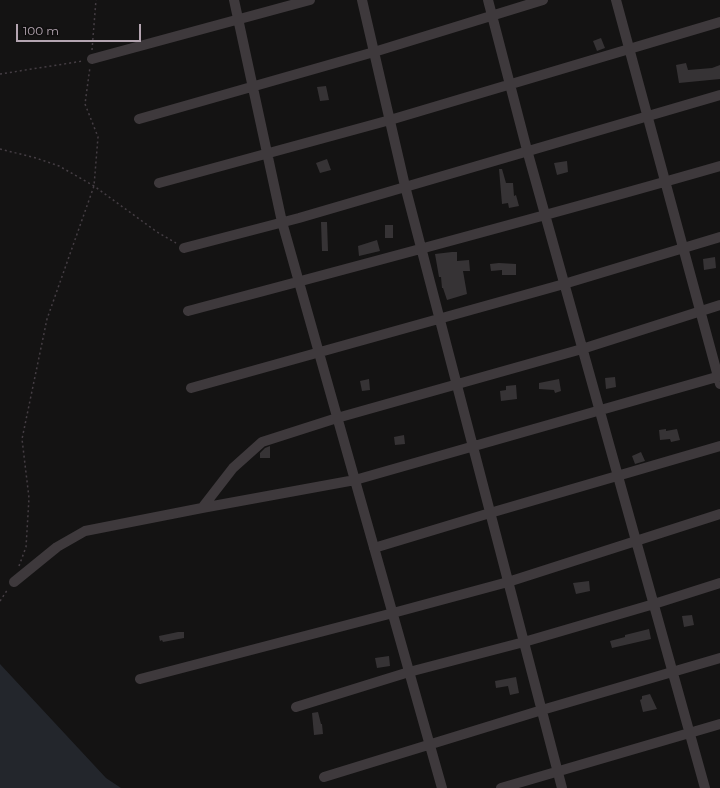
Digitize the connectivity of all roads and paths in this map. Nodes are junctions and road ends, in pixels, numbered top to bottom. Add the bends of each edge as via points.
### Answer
1 (96, 0) edge
2 (234, 0) edge
3 (310, 0) edge
4 (362, 0) edge
5 (488, 0) edge
6 (542, 0) edge
7 (616, 0) edge
8 (492, 15) junction
9 (238, 19) junction
10 (720, 22) edge
11 (629, 48) junction
12 (374, 52) junction
13 (92, 59) junction
14 (0, 74) edge
15 (510, 84) junction
16 (253, 88) junction
17 (720, 94) edge
18 (647, 115) junction
19 (139, 119) dead end
20 (390, 120) junction
21 (0, 149) edge
22 (527, 150) junction
23 (267, 154) junction
24 (720, 166) edge
25 (665, 182) junction
26 (160, 183) dead end
27 (94, 186) junction
28 (405, 186) junction
29 (546, 216) junction
30 (282, 222) junction
31 (720, 237) edge
32 (683, 247) junction
33 (184, 248) joint
34 (421, 248) junction
35 (298, 281) junction
36 (564, 284) junction
37 (720, 305) edge
38 (188, 311) dead end
39 (700, 311) junction
40 (439, 318) junction
41 (582, 349) junction
42 (318, 351) junction
43 (719, 379) edge
44 (457, 384) junction
45 (191, 388) dead end
46 (600, 411) junction
47 (337, 418) junction
48 (720, 446) edge
49 (473, 447) junction
50 (618, 476) junction
51 (355, 480) junction
52 (202, 508) junction
53 (490, 513) junction
54 (720, 514) edge
55 (636, 542) junction
56 (374, 548) junction
57 (14, 582) junction
58 (508, 582) junction
59 (720, 584) edge
60 (0, 601) edge
61 (654, 604) junction
62 (392, 613) junction
63 (524, 642) junction
64 (720, 658) edge
65 (409, 672) junction
66 (673, 672) junction
67 (140, 679) dead end
68 (296, 707) dead end
69 (542, 710) junction
70 (720, 724) edge
71 (690, 733) junction
72 (430, 745) junction
73 (557, 771) junction
74 (324, 778) dead end
75 (442, 788) edge
76 (501, 788) edge
77 (562, 788) edge
78 (705, 788) edge

1 - 13 path
2 - 9 street
3 - 9 street
4 - 12 street
5 - 8 street
6 - 8 street
7 - 11 street
8 - 12 street
8 - 15 street
9 - 13 street
9 - 16 street
10 - 11 street
11 - 15 street
11 - 18 street
12 - 16 street
12 - 20 street
13 - 14 path
13 - 27 path via 84,104 98,137
15 - 20 street
15 - 22 street
16 - 19 street
16 - 23 street
17 - 18 street
18 - 22 street
18 - 25 street
20 - 23 street
20 - 28 street
21 - 27 path via 59,166
22 - 28 street
22 - 29 street
23 - 26 street
23 - 30 street
24 - 25 street
25 - 29 street
25 - 32 street
27 - 33 path via 157,232
27 - 57 path via 47,319 22,439 29,498 26,547
28 - 30 street
28 - 34 street
29 - 34 street
29 - 36 street
30 - 33 street
30 - 35 street
31 - 32 street
32 - 36 street
32 - 39 street
34 - 35 street
34 - 40 street
35 - 38 street
35 - 42 street
36 - 40 street
36 - 41 street
37 - 39 street
39 - 41 street
39 - 43 street
40 - 42 street
40 - 44 street
41 - 44 street
41 - 46 street
42 - 45 street
42 - 47 street
43 - 46 street
44 - 47 street
44 - 49 street
46 - 49 street
46 - 50 street
47 - 51 street
47 - 52 street via 262,442 233,468
48 - 50 street
49 - 51 street
49 - 53 street
50 - 53 street
50 - 55 street
51 - 52 street
51 - 56 street
52 - 57 street via 85,531 57,547
53 - 56 street
53 - 58 street
54 - 55 street
55 - 58 street
55 - 61 street
56 - 62 street
57 - 60 path
58 - 62 street
58 - 63 street
59 - 61 street
61 - 63 street
61 - 66 street
62 - 65 street
62 - 67 street
63 - 65 street
63 - 69 street
64 - 66 street
65 - 68 street
65 - 72 street
66 - 69 street
66 - 71 street
69 - 72 street
69 - 73 street
70 - 71 street
71 - 73 street
71 - 78 street
72 - 74 street
72 - 75 street
73 - 76 street
73 - 77 street

